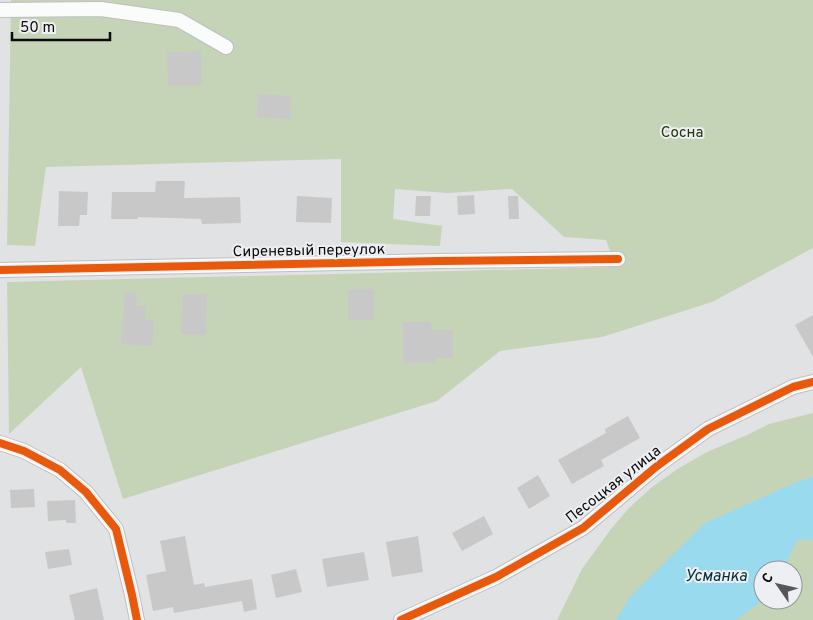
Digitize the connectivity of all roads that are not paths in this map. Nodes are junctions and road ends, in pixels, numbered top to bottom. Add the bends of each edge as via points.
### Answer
1 (0, 10) edge
2 (226, 47) dead end
3 (618, 259) dead end
4 (0, 270) edge
5 (813, 382) edge
6 (0, 443) edge
7 (137, 620) edge
8 (401, 620) edge

1 - 2 street via 101,9 179,20
3 - 4 street, Сиреневый переулок
5 - 8 street, Песоцкая улица via 793,387 708,429 657,466 583,528 496,577
6 - 7 street via 24,451 60,470 86,492 116,528

